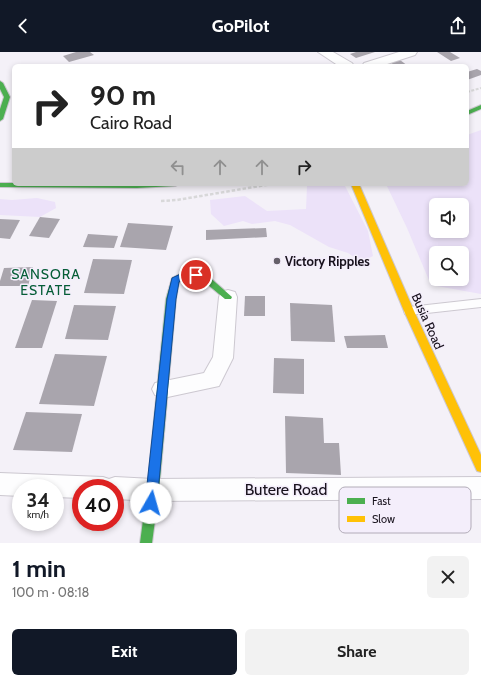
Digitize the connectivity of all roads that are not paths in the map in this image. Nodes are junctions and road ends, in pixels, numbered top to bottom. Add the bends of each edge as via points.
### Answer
1 (324, 52) edge
2 (411, 52) edge
3 (345, 64) edge
4 (374, 64) edge
5 (0, 83) edge
6 (481, 102) edge
7 (469, 105) edge
8 (481, 107) edge
9 (469, 111) edge
10 (0, 119) edge
11 (0, 181) edge
12 (12, 182) edge
13 (0, 185) edge
14 (12, 185) edge
15 (356, 186) edge
16 (228, 297) joint
17 (481, 303) edge
18 (409, 311) junction
19 (163, 389) junction
20 (481, 467) edge
21 (0, 484) edge
22 (72, 487) edge
23 (124, 488) edge
24 (471, 488) edge
25 (481, 488) edge
26 (339, 489) edge
27 (153, 490) junction
28 (146, 543) edge

1 - 3 street
2 - 4 street
5 - 10 main road via 7,97
6 - 7 main road
8 - 9 main road
11 - 12 main road
13 - 14 main road
15 - 18 main road, Busia Road
16 - 19 street via 223,358 211,380
16 - 19 main road via 204,277 189,273 175,280
17 - 18 lane
18 - 20 main road, Busia Road
19 - 27 main road
21 - 22 street
23 - 27 street, Butere Road
24 - 25 street, Butere Road
26 - 27 street, Butere Road
27 - 28 main road

